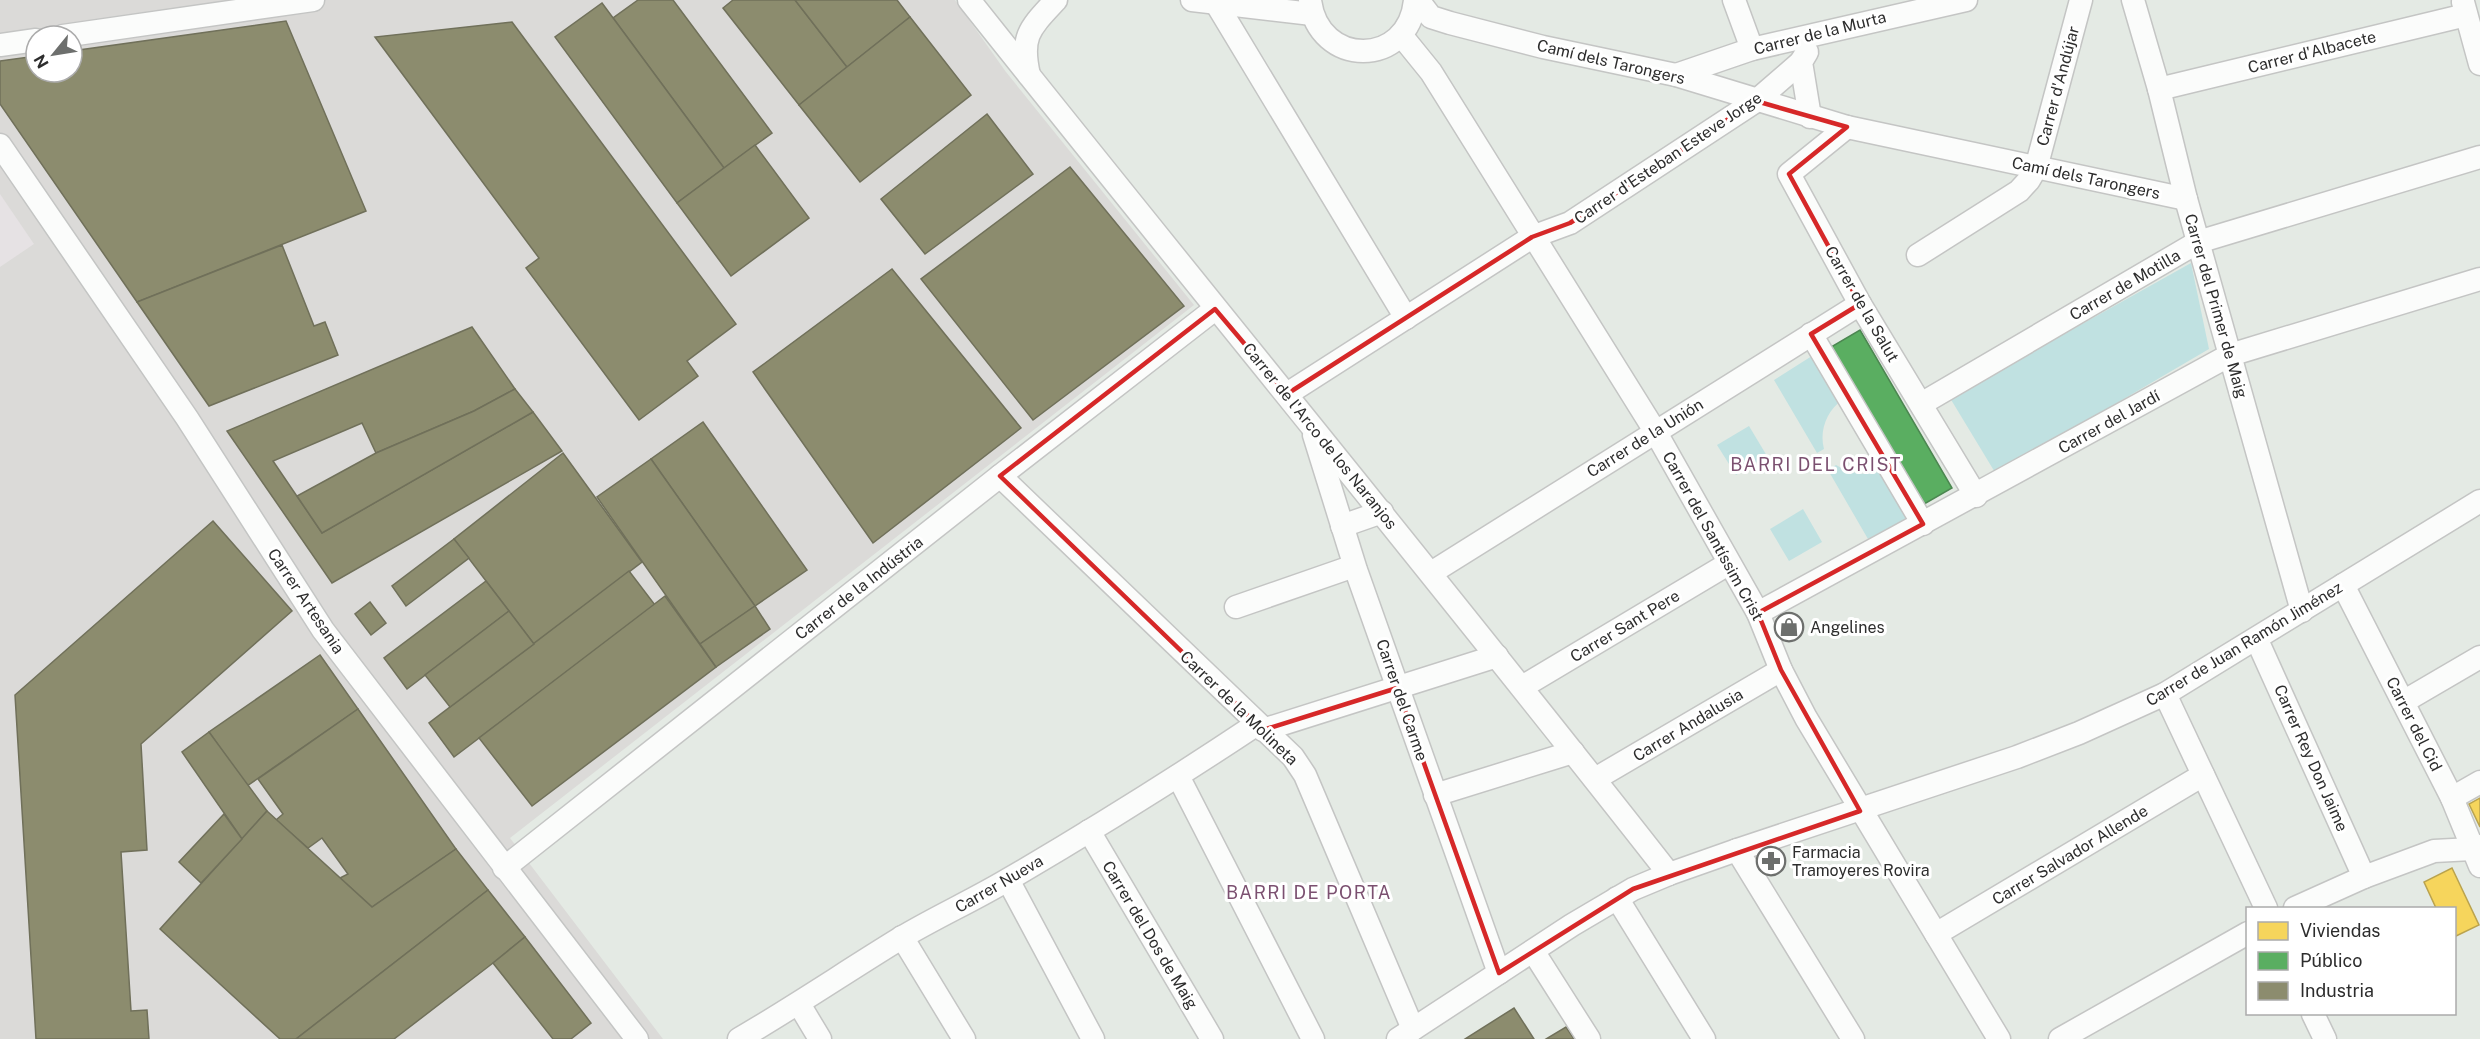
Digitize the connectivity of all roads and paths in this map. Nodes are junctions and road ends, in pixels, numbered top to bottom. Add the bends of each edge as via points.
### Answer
1 (313, 0) edge
2 (969, 0) edge
3 (1056, 0) edge
4 (1192, 0) edge
5 (1734, 0) edge
6 (1966, 0) edge
7 (2081, 0) edge
8 (2133, 0) edge
9 (1216, 3) junction
10 (1311, 7) edge
11 (2464, 7) edge
12 (1875, 9) edge
13 (1411, 13) edge
14 (84, 33) edge
15 (1818, 34) junction
16 (24, 42) edge
17 (0, 45) edge
18 (1752, 49) junction
19 (1801, 62) junction
20 (2480, 64) edge
21 (1676, 75) junction
22 (1030, 77) junction
23 (2159, 89) junction
24 (1756, 101) junction
25 (1810, 117) junction
26 (1847, 127) junction
27 (0, 145) edge
28 (2480, 157) edge
29 (2037, 168) junction
30 (2186, 199) junction
31 (1532, 237) junction
32 (2198, 242) junction
33 (1918, 255) dead end
34 (2480, 279) edge
35 (1860, 304) junction
36 (1215, 309) junction
37 (1406, 318) junction
38 (1811, 334) junction
39 (2230, 355) junction
40 (1287, 394) junction
41 (1922, 404) junction
42 (1311, 425) junction
43 (1655, 432) junction
44 (1000, 476) junction
45 (1976, 496) junction
46 (2480, 501) edge
47 (1382, 512) junction
48 (1923, 524) junction
49 (1342, 526) junction
50 (1728, 564) junction
51 (1354, 566) junction
52 (1431, 573) junction
53 (2343, 585) junction
54 (1236, 607) dead end
55 (2302, 611) junction
56 (1758, 613) junction
57 (2257, 639) junction
58 (1497, 656) junction
59 (2480, 657) edge
60 (1781, 670) junction
61 (1522, 687) junction
62 (1397, 688) junction
63 (2165, 694) junction
64 (2403, 702) junction
65 (1260, 727) junction
66 (1573, 752) junction
67 (2203, 775) junction
68 (1178, 776) junction
69 (1595, 780) junction
70 (2480, 782) edge
71 (1435, 795) junction
72 (2452, 798) junction
73 (1860, 811) junction
74 (1089, 831) junction
75 (1737, 850) junction
76 (2477, 854) edge
77 (504, 868) junction
78 (1669, 874) junction
79 (2364, 877) junction
80 (1008, 880) junction
81 (1617, 898) junction
82 (2265, 907) edge
83 (2299, 907) edge
84 (1936, 934) junction
85 (2246, 934) edge
86 (902, 937) junction
87 (1533, 951) junction
88 (1499, 973) junction
89 (799, 1004) junction
90 (2313, 1015) edge
91 (1404, 1036) edge
92 (2323, 1038) edge
93 (637, 1039) edge
94 (739, 1039) edge
95 (820, 1039) edge
96 (964, 1039) edge
97 (1093, 1039) edge
98 (1212, 1039) edge
99 (1313, 1039) edge
100 (1590, 1039) edge
101 (1704, 1039) edge
102 (1853, 1039) edge
103 (1999, 1039) edge
104 (2060, 1039) edge

1 - 14 street
2 - 22 street, Carrer de l'Arco de los Naranjos
3 - 22 street via 1026,37 1024,53
4 - 9 street
5 - 18 street
6 - 12 street, Carrer de la Murta
7 - 29 street, Carrer d'Andújar
8 - 23 street, Carrer del Primer de Maig
9 - 10 street
9 - 37 street
10 - 13 street via 1318,27 1327,37 1351,50 1365,51 1378,49
11 - 20 street
11 - 23 street, Carrer d'Albacete
12 - 15 street, Carrer de la Murta
13 - 21 street, Camí dels Tarongers via 1543,47
13 - 31 street, Carrer del Santíssim Crist via 1431,72
15 - 18 street, Carrer de la Murta
15 - 19 street
16 - 17 street
18 - 21 street, Carrer de la Murta
19 - 24 street, Carrer d'Esteban Esteve Jorge
19 - 25 street
21 - 24 street, Camí dels Tarongers
22 - 36 street, Carrer de l'Arco de los Naranjos
23 - 30 street, Carrer del Primer de Maig
24 - 25 street, Camí dels Tarongers
24 - 31 street, Carrer d'Esteban Esteve Jorge via 1570,223
25 - 26 street, Camí dels Tarongers
26 - 29 street, Camí dels Tarongers
26 - 35 street, Carrer de la Salut via 1790,174
27 - 77 street, Carrer Artesania via 187,418 323,630
28 - 32 street, Carrer de Motilla
29 - 30 street, Camí dels Tarongers
29 - 33 street, Carrer d'Andújar via 2019,191
30 - 32 street, Carrer del Primer de Maig
31 - 37 street, Carrer d'Esteban Esteve Jorge
31 - 43 street, Carrer del Santíssim Crist
32 - 39 street, Carrer del Primer de Maig
32 - 41 street, Carrer de Motilla
34 - 39 street, Carrer del Jardí
35 - 38 street, Carrer de la Unión
35 - 41 street, Carrer de la Salut
36 - 40 street, Carrer de l'Arco de los Naranjos
36 - 44 street, Carrer de la Indústria
37 - 40 street, Carrer d'Esteban Esteve Jorge
38 - 43 street, Carrer de la Unión
38 - 48 street
39 - 45 street, Carrer del Jardí
39 - 55 street, Carrer del Primer de Maig
40 - 42 street, Carrer de l'Arco de los Naranjos
41 - 45 street, Carrer de la Salut
42 - 47 street, Carrer de l'Arco de los Naranjos
42 - 49 street, Carrer del Carme
43 - 50 street, Carrer del Santíssim Crist
43 - 52 street, Carrer de la Unión
44 - 65 street, Carrer de la Molineta
44 - 77 street, Carrer de la Indústria
45 - 48 street, Carrer del Jardí
46 - 53 street, Carrer de Juan Ramón Jiménez
47 - 49 street
47 - 52 street, Carrer de l'Arco de los Naranjos
48 - 56 street, Carrer del Jardí
49 - 51 street, Carrer del Carme
50 - 56 street, Carrer del Santíssim Crist
50 - 61 street, Carrer Sant Pere
51 - 54 street
51 - 62 street, Carrer del Carme
52 - 58 street, Carrer de l'Arco de los Naranjos
53 - 55 street, Carrer de Juan Ramón Jiménez
53 - 64 street, Carrer del Cid
55 - 57 street, Carrer de Juan Ramón Jiménez
56 - 60 street, Carrer del Santíssim Crist
57 - 63 street, Carrer de Juan Ramón Jiménez
57 - 79 street, Carrer Rey Don Jaime
58 - 61 street, Carrer de l'Arco de los Naranjos
58 - 62 street, Carrer Nueva
59 - 64 street
60 - 69 street, Carrer Andalusia
60 - 73 street, Carrer del Santíssim Crist
61 - 66 street, Carrer de l'Arco de los Naranjos
62 - 65 street, Carrer Nueva
62 - 71 street, Carrer del Carme
63 - 67 street
63 - 73 street, Carrer de Juan Ramón Jiménez via 2027,753
64 - 72 street, Carrer del Cid
65 - 68 street, Carrer Nueva
65 - 91 street, Carrer de la Molineta via 1293,757 1305,775
66 - 69 street, Carrer de l'Arco de los Naranjos
66 - 71 street
67 - 82 street
67 - 84 street, Carrer Salvador Allende
68 - 74 street, Carrer Nueva
68 - 99 street
69 - 78 street, Carrer de l'Arco de los Naranjos
70 - 72 street
71 - 88 street, Carrer del Carme
72 - 76 street, Carrer del Cid
73 - 75 street, Carrer de Juan Ramón Jiménez
73 - 84 street, Carrer del Santíssim Crist
74 - 80 street, Carrer Nueva
74 - 98 street, Carrer del Dos de Maig
75 - 78 street, Carrer de Juan Ramón Jiménez
75 - 102 street
76 - 79 street via 2433,851
77 - 93 street, Carrer Artesania
78 - 81 street, Carrer de Juan Ramón Jiménez
79 - 83 street
80 - 86 street, Carrer Nueva
80 - 97 street
81 - 87 street, Carrer de Juan Ramón Jiménez
81 - 101 street
84 - 103 street, Carrer del Santíssim Crist
85 - 104 street
86 - 89 street, Carrer Nueva
86 - 96 street
87 - 88 street, Carrer de Juan Ramón Jiménez
87 - 100 street
88 - 91 street, Carrer de Juan Ramón Jiménez
89 - 94 street, Carrer Nueva
89 - 95 street
90 - 92 street

